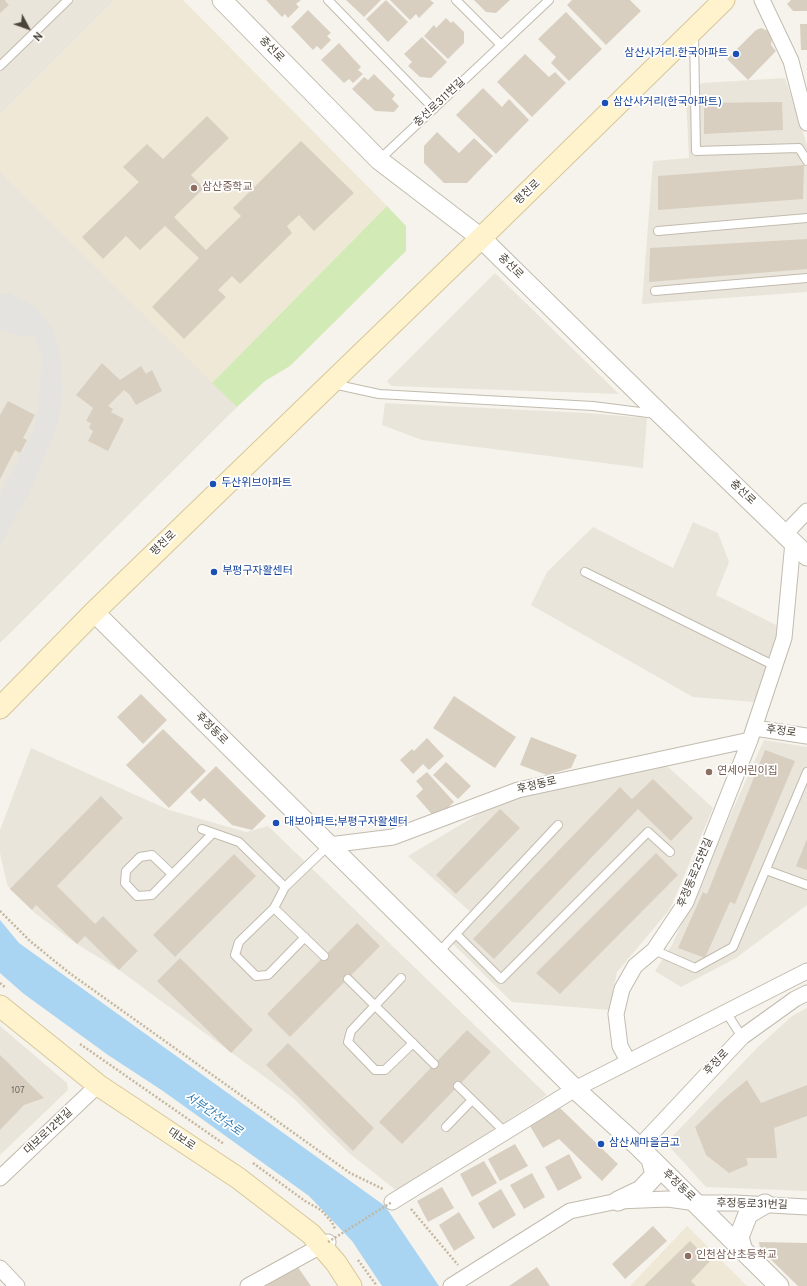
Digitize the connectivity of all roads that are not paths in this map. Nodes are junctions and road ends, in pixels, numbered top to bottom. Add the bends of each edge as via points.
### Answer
1 (68, 0) edge
2 (222, 0) edge
3 (328, 0) edge
4 (456, 0) edge
5 (548, 0) edge
6 (724, 0) edge
7 (762, 0) edge
8 (694, 30) junction
9 (501, 45) junction
10 (0, 66) edge
11 (434, 109) junction
12 (807, 123) edge
13 (379, 160) junction
14 (807, 161) edge
15 (807, 218) edge
16 (658, 231) dead end
17 (481, 238) junction
18 (807, 278) edge
19 (655, 291) dead end
20 (330, 384) junction
21 (661, 415) junction
22 (807, 511) edge
23 (789, 538) junction
24 (807, 556) edge
25 (585, 572) dead end
26 (94, 612) junction
27 (775, 666) junction
28 (0, 708) edge
29 (752, 734) junction
30 (807, 736) edge
31 (807, 772) edge
32 (558, 825) dead end
33 (202, 829) dead end
34 (213, 833) junction
35 (329, 845) junction
36 (670, 852) dead end
37 (766, 870) junction
38 (172, 874) junction
39 (807, 884) edge
40 (285, 887) junction
41 (274, 908) junction
42 (456, 934) junction
43 (305, 937) junction
44 (654, 950) junction
45 (438, 953) junction
46 (324, 956) dead end
47 (807, 971) edge
48 (401, 978) dead end
49 (348, 979) dead end
50 (807, 993) edge
51 (6, 999) edge
52 (375, 1005) junction
53 (726, 1012) junction
54 (742, 1037) junction
55 (413, 1042) junction
56 (628, 1061) junction
57 (434, 1064) dead end
58 (98, 1085) junction
59 (458, 1086) dead end
60 (575, 1088) junction
61 (472, 1100) junction
62 (446, 1127) dead end
63 (505, 1132) junction
64 (645, 1153) junction
65 (0, 1178) edge
66 (396, 1199) road end
67 (618, 1201) junction
68 (696, 1203) junction
69 (765, 1204) junction
70 (807, 1207) edge
71 (324, 1243) junction
72 (743, 1251) junction
73 (0, 1268) edge
74 (17, 1286) edge
75 (248, 1286) edge
76 (351, 1286) edge
77 (450, 1286) edge
78 (779, 1286) edge

1 - 10 lane
2 - 13 street, 충선로
3 - 11 lane
4 - 9 lane
5 - 9 lane, 충선로311번길
6 - 8 main road, 평천로
7 - 12 street via 791,62
8 - 14 lane via 696,151 799,148
8 - 17 main road, 평천로
9 - 11 lane, 충선로311번길
11 - 13 lane, 충선로311번길
13 - 17 street, 충선로
15 - 16 lane
17 - 20 main road, 평천로
17 - 21 street, 충선로
18 - 19 lane
20 - 21 lane via 379,394 593,406
20 - 26 main road, 평천로
21 - 23 street, 충선로
22 - 23 street
23 - 24 street, 충선로
23 - 27 street via 784,638
25 - 27 lane
26 - 28 main road, 평천로
26 - 35 street, 후정동로
27 - 29 street
29 - 30 street, 후정로
29 - 35 street, 후정동로 via 518,790 393,837
29 - 44 street, 후정동로25번길 via 686,902
31 - 37 lane
32 - 42 lane
33 - 34 lane
34 - 38 lane
34 - 40 lane via 239,842
35 - 40 lane
35 - 45 street, 후정동로
36 - 42 lane via 648,832 501,979
37 - 39 lane
37 - 44 lane via 733,948 695,968
38 - 38 lane via 152,895 137,896 125,883 126,871 140,857 152,855
40 - 41 lane
41 - 43 lane
41 - 43 lane via 239,942 235,955 256,976 268,976
42 - 45 lane
43 - 46 lane
44 - 56 street, 후정동로25번길 via 635,966 622,989 616,1014 620,1046
45 - 60 street, 후정동로
47 - 53 street
48 - 52 lane
49 - 52 lane
50 - 54 street, 후정로
51 - 58 main road, 대보로
52 - 55 lane
52 - 55 lane via 351,1031 348,1042 376,1070 385,1070
53 - 54 lane
53 - 56 street
54 - 64 street, 후정로
55 - 57 lane
56 - 60 street
58 - 65 street, 대보로12번길
58 - 71 main road, 대보로 via 238,1178
59 - 61 lane
60 - 63 street
60 - 64 street, 후정동로
61 - 62 lane
61 - 63 lane
63 - 66 street
64 - 67 street via 655,1175 641,1190
64 - 68 street, 후정동로
67 - 68 street, 후정동로31번길 via 668,1199
67 - 77 street, 후정동로31번길 via 570,1211
68 - 69 street, 후정동로31번길
68 - 72 street, 후정동로
69 - 70 street, 후정동로31번길
69 - 72 street via 748,1214 739,1237
71 - 75 street
71 - 76 main road, 대보로
72 - 78 street, 후정동로
73 - 74 street

